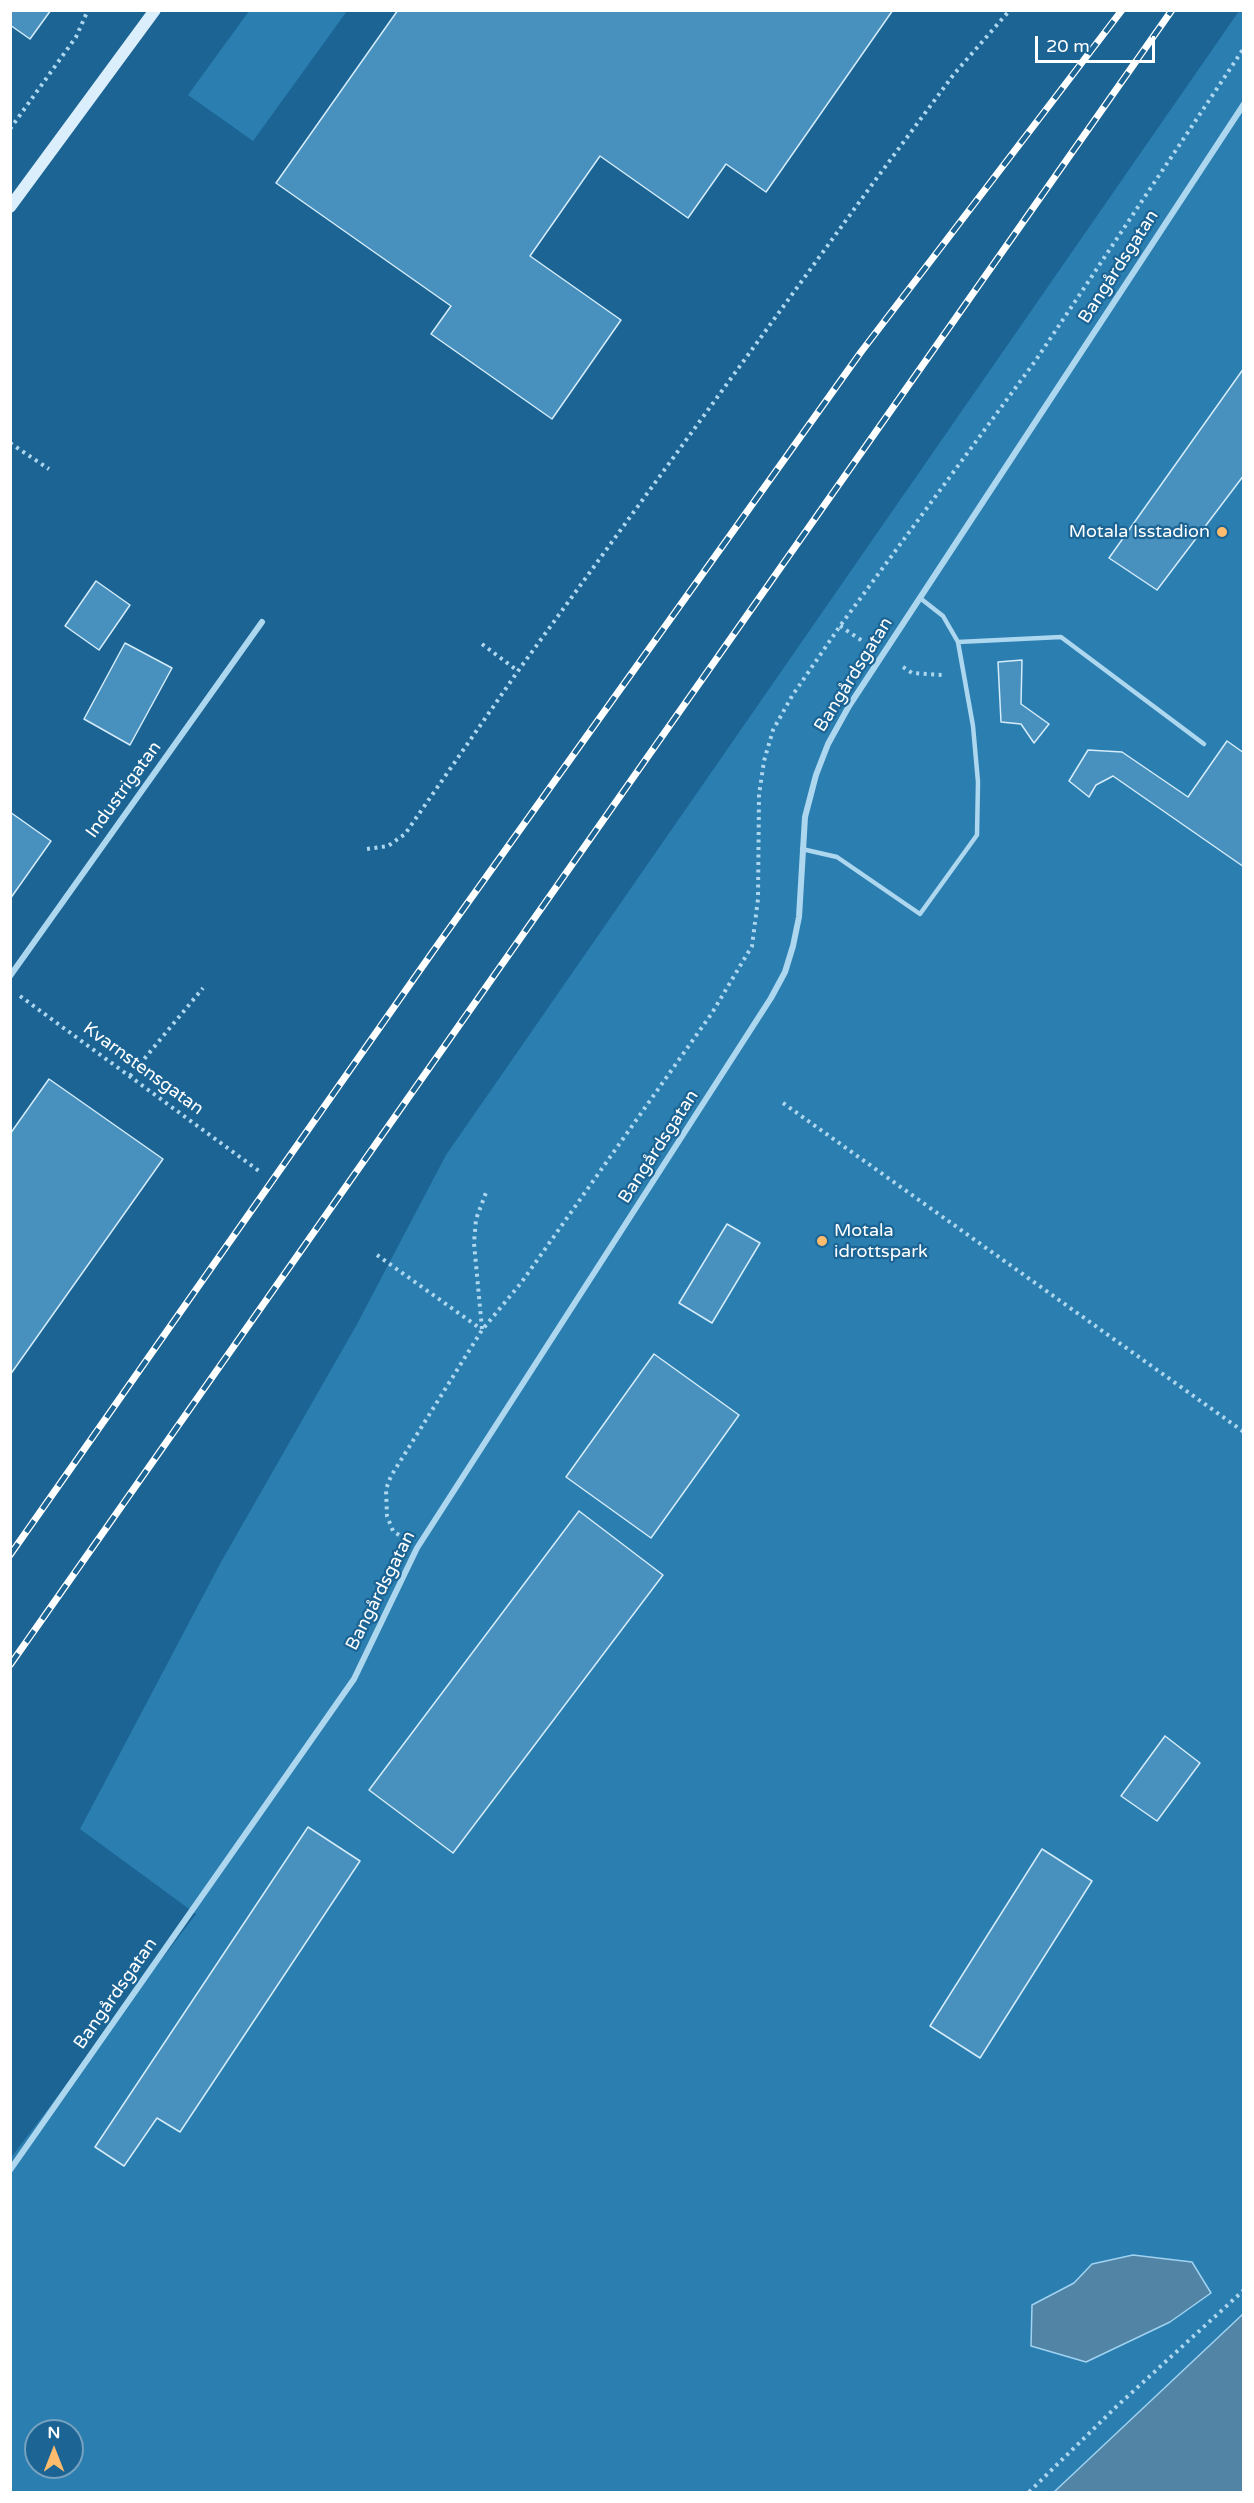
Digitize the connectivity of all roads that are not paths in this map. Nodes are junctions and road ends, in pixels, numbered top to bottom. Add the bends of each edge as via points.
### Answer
1 (155, 10) edge
2 (1244, 104) edge
3 (10, 207) edge
4 (920, 598) junction
5 (262, 622) dead end
6 (958, 642) junction
7 (1204, 744) dead end
8 (802, 849) junction
9 (10, 976) edge
10 (10, 2170) edge

1 - 3 street
2 - 4 street, Bangårdsgatan
4 - 6 lane via 943,616
4 - 8 street, Bangårdsgatan via 828,744 805,817
5 - 9 street, Industrigatan
6 - 7 lane via 1060,637
6 - 8 lane via 973,726 977,835 920,914 837,857
8 - 10 street, Bangårdsgatan via 799,917 793,946 771,998 417,1548 354,1679

